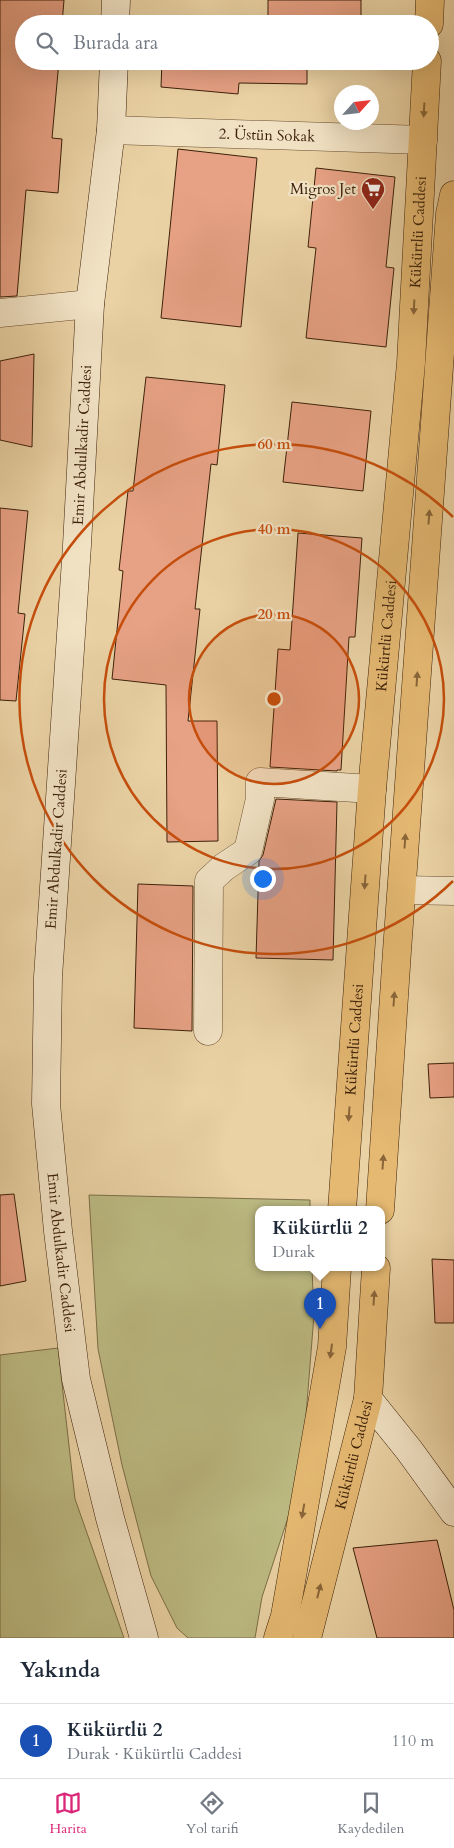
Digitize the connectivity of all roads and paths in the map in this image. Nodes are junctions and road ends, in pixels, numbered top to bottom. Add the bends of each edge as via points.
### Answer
1 (116, 0) edge
2 (430, 0) edge
3 (115, 15) edge
4 (429, 15) edge
5 (114, 70) edge
6 (427, 70) edge
7 (111, 130) junction
8 (423, 140) junction
9 (454, 195) edge
10 (90, 304) junction
11 (0, 312) edge
12 (447, 358) edge
13 (372, 789) junction
14 (402, 890) junction
15 (454, 891) edge
16 (208, 1031) dead end
17 (342, 1206) edge
18 (380, 1206) edge
19 (337, 1271) edge
20 (376, 1271) edge
21 (368, 1399) junction
22 (454, 1512) edge
23 (278, 1631) edge
24 (144, 1635) edge
25 (307, 1638) edge

1 - 3 street
2 - 4 main road
5 - 7 street, Emir Abdulkadir Caddesi
6 -> 8 main road, Kükürtlü Caddesi
7 - 8 street, 2. Üstün Sokak
7 - 10 street, Emir Abdulkadir Caddesi
8 -> 13 main road, Kükürtlü Caddesi via 411,363
9 - 12 main road, Kükürtlü Caddesi via 450,214
10 - 11 street
10 - 24 street, Emir Abdulkadir Caddesi via 48,977 46,1104 76,1379 110,1518
14 -> 12 main road, Kükürtlü Caddesi
13 - 16 street via 260,782 260,799 248,851 209,881
13 -> 17 main road, Kükürtlü Caddesi
14 - 15 street
18 -> 14 main road, Kükürtlü Caddesi
19 -> 23 main road via 332,1347
21 -> 20 main road, Kükürtlü Caddesi
21 - 22 street
25 -> 21 main road, Kükürtlü Caddesi

